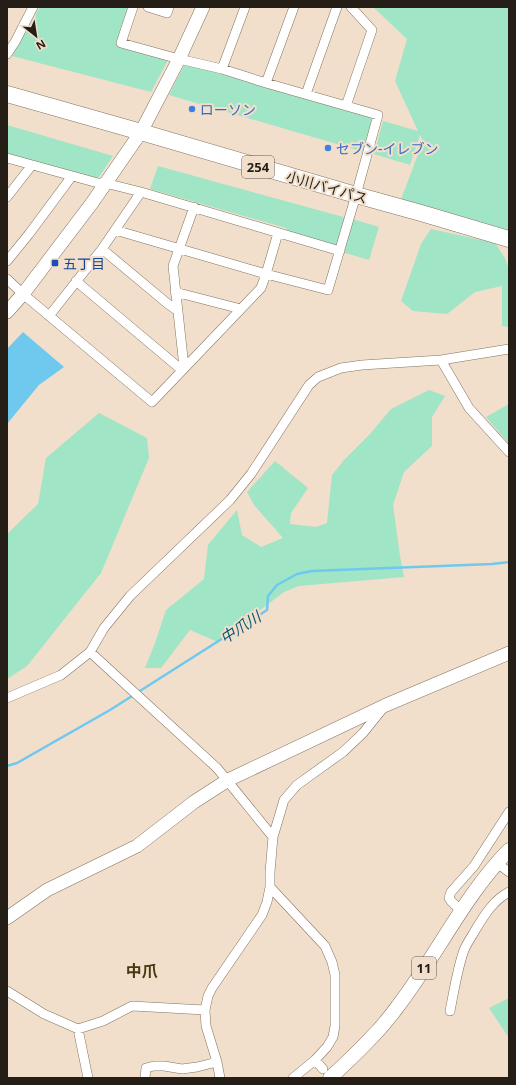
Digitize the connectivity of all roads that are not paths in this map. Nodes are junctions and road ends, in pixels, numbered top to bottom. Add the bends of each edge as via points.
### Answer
1 (33, 7) edge
2 (133, 7) edge
3 (148, 7) edge
4 (169, 7) edge
5 (203, 7) edge
6 (245, 7) edge
7 (294, 7) edge
8 (337, 7) edge
9 (351, 7) edge
10 (7, 54) edge
11 (179, 59) junction
12 (222, 69) junction
13 (266, 83) junction
14 (7, 94) edge
15 (306, 94) junction
16 (346, 106) junction
17 (141, 132) junction
18 (7, 158) edge
19 (32, 165) junction
20 (72, 176) junction
21 (105, 183) junction
22 (141, 192) junction
23 (356, 195) junction
24 (7, 197) edge
25 (194, 207) junction
26 (115, 230) junction
27 (278, 233) junction
28 (509, 238) edge
29 (102, 249) junction
30 (179, 250) junction
31 (340, 251) junction
32 (7, 261) edge
33 (266, 274) junction
34 (7, 279) edge
35 (76, 281) junction
36 (175, 292) junction
37 (24, 294) junction
38 (241, 309) junction
39 (178, 311) junction
40 (7, 312) edge
41 (49, 316) junction
42 (509, 349) edge
43 (441, 360) junction
44 (184, 367) junction
45 (509, 452) edge
46 (90, 652) junction
47 (509, 653) edge
48 (7, 698) edge
49 (386, 704) junction
50 (228, 780) junction
51 (509, 812) edge
52 (273, 837) junction
53 (509, 850) edge
54 (497, 862) junction
55 (509, 872) edge
56 (270, 887) junction
57 (509, 892) edge
58 (461, 911) junction
59 (7, 918) edge
60 (7, 991) edge
61 (205, 1010) junction
62 (450, 1011) dead end
63 (78, 1029) junction
64 (315, 1060) junction
65 (217, 1062) junction
66 (326, 1073) edge
67 (88, 1078) edge
68 (145, 1078) edge
69 (220, 1078) edge
70 (293, 1078) edge

1 - 10 street
2 - 11 street via 121,43
3 - 4 street via 166,13
5 - 11 street
6 - 12 street
7 - 13 street
8 - 15 street
9 - 16 street via 372,30
11 - 12 street
11 - 17 street
12 - 13 street
13 - 15 street
14 - 17 highway, 小川バイパス / 254
15 - 16 street
16 - 23 street via 378,115
17 - 21 street
17 - 23 highway, 小川バイパス / 254
18 - 19 street
19 - 20 street
19 - 24 street
20 - 21 street
20 - 32 street
21 - 22 street
21 - 37 street
22 - 25 street
22 - 26 street
23 - 28 highway, 小川バイパス / 254
23 - 31 street
25 - 27 street
25 - 30 street
26 - 29 street
26 - 30 street
27 - 31 street
27 - 33 street
29 - 35 street
29 - 39 street
30 - 33 street
30 - 36 street via 173,266
31 - 33 street via 328,290
33 - 38 street via 261,288
34 - 37 street
35 - 41 street
35 - 44 street via 177,366
36 - 38 street
36 - 39 street
37 - 40 street
37 - 41 street
38 - 44 street
39 - 44 street
41 - 44 street via 152,402
42 - 43 street
43 - 45 street via 469,408
43 - 46 street via 341,368 318,377 309,384 251,474 230,500 130,596 104,628
46 - 48 street via 61,675
46 - 50 street
47 - 49 street
49 - 50 street
49 - 52 street via 363,733 343,752 297,785 284,800
50 - 52 street
50 - 59 street via 194,802 137,846 47,890
51 - 58 street via 474,866 451,892 449,898
52 - 56 street
53 - 54 main road, 11
54 - 55 street
54 - 58 main road, 11
56 - 61 street via 262,915 212,988
56 - 64 street via 325,946 336,975 333,1037
57 - 62 street via 497,900 487,912 464,950
58 - 66 main road, 11 via 413,985 372,1038
60 - 63 street via 44,1014
61 - 63 street via 132,1006 103,1021
61 - 65 street via 206,1026
63 - 67 street
64 - 66 street
64 - 70 street
65 - 68 street via 182,1068 154,1066 146,1068
65 - 69 street

